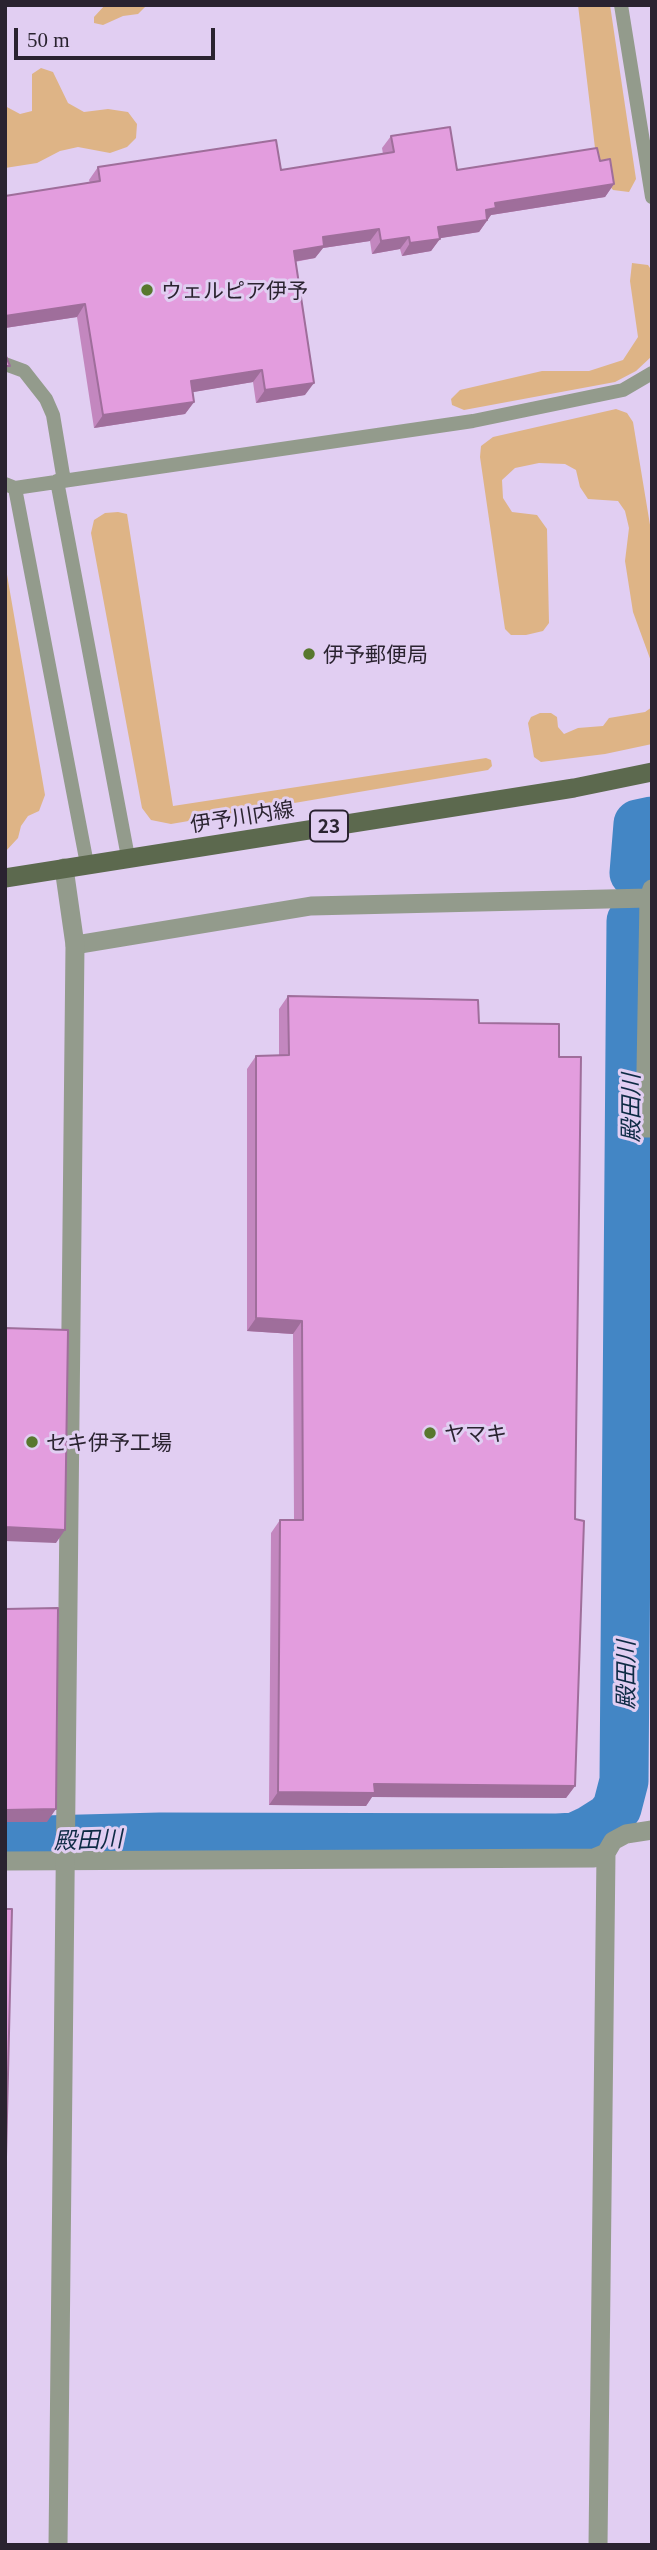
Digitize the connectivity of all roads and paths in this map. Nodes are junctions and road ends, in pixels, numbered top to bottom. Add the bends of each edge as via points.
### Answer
1 (621, 5) edge
2 (652, 198) edge
3 (5, 364) edge
4 (652, 373) edge
5 (61, 481) junction
6 (10, 486) edge
7 (652, 772) edge
8 (128, 857) junction
9 (87, 864) junction
10 (64, 868) junction
11 (5, 878) edge
12 (650, 893) edge
13 (75, 945) junction
14 (649, 1006) edge
15 (652, 1128) edge
16 (652, 1830) edge
17 (606, 1853) junction
18 (67, 1860) junction
19 (5, 1861) edge
20 (58, 2545) edge
21 (598, 2545) edge

1 - 2 lane
3 - 5 lane via 24,371 46,399 53,415
4 - 5 lane via 623,390 472,421
5 - 6 lane
5 - 8 lane
6 - 9 lane
7 - 8 main road, 伊予川内線 / 23 via 563,790
8 - 9 main road, 伊予川内線 / 23
9 - 10 main road, 伊予川内線 / 23
10 - 11 main road, 伊予川内線 / 23
10 - 13 street
12 - 13 street via 311,906
12 - 14 street
13 - 18 street
14 - 15 street via 645,1128
16 - 17 street via 625,1834 613,1841
17 - 18 street via 594,1858
17 - 21 street
18 - 19 street
18 - 20 street

